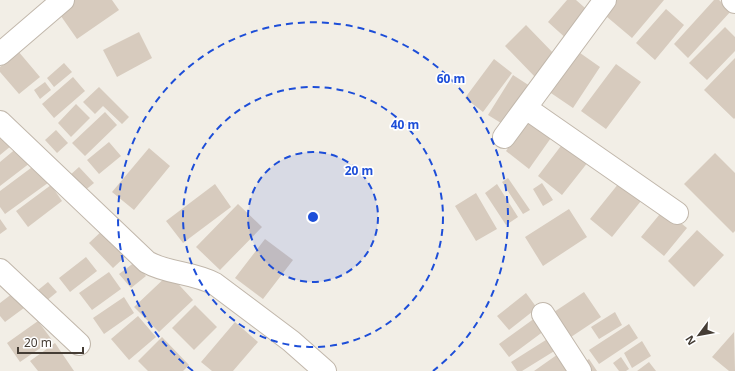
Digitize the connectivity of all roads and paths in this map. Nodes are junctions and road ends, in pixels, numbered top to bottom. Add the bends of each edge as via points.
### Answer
1 (63, 0) edge
2 (605, 0) edge
3 (0, 54) edge
4 (526, 108) junction
5 (0, 122) edge
6 (504, 137) dead end
7 (677, 213) dead end
8 (0, 270) edge
9 (543, 314) dead end
10 (79, 344) dead end
11 (325, 371) edge
12 (580, 371) edge

1 - 3 street
2 - 4 street
4 - 6 street
4 - 7 street
5 - 11 street via 146,262 157,268 204,278 215,284 291,341
8 - 10 street
9 - 12 street

